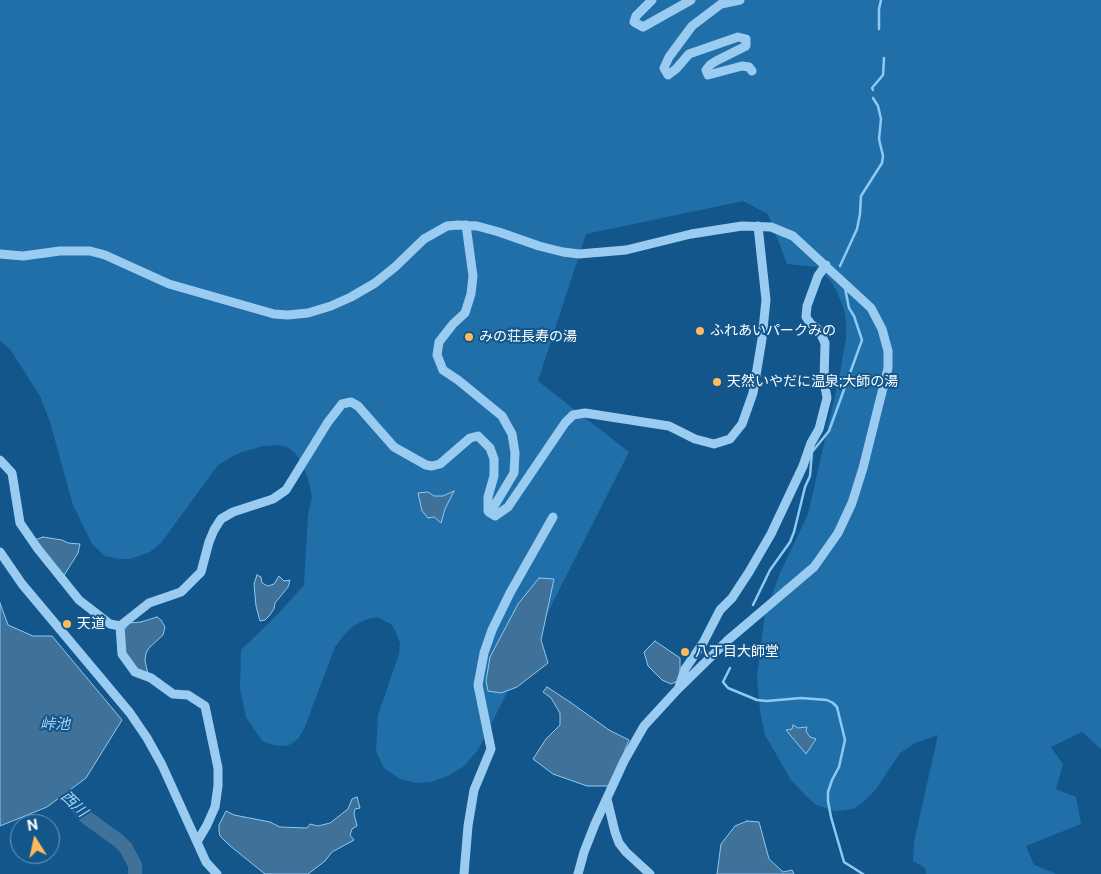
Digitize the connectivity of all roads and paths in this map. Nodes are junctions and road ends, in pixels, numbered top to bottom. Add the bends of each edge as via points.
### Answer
1 (652, 0) edge
2 (691, 0) edge
3 (740, 0) edge
4 (752, 71) dead end
5 (466, 225) junction
6 (758, 226) junction
7 (0, 254) edge
8 (826, 265) junction
9 (0, 460) edge
10 (490, 513) junction
11 (553, 517) dead end
12 (0, 552) edge
13 (120, 626) junction
14 (678, 690) junction
15 (607, 799) junction
16 (197, 842) junction
17 (217, 874) edge
18 (464, 874) edge
19 (578, 874) edge
20 (650, 874) edge

1 - 2 street via 634,22 643,28
3 - 4 street via 721,4 692,26 664,68 668,75 689,54 738,37 746,40 746,46 716,60 706,70 708,75 742,66
5 - 6 street via 579,254 626,250 690,234
5 - 7 street via 447,226 424,239 375,284 351,297 323,308 288,315 274,314 169,284 90,251 23,256
5 - 10 street via 473,276 471,294 465,313 439,342 437,355 443,370 502,416 512,434 514,473
6 - 8 street via 779,229 793,236
6 - 10 street via 766,300 762,338 753,393 742,424 730,439 714,444 669,426 585,413 573,415 508,507 495,516
8 - 14 street via 818,276 806,317 819,330 824,343 827,398 819,429 771,534 750,572 720,610 685,669
8 - 14 street via 871,308 882,328 888,350 888,368 852,503 838,533 814,567 728,640
9 - 13 street via 12,473 20,523 38,548 79,600 110,624
10 - 13 street via 488,497 494,476 494,459 490,448 478,436 470,438 440,464 426,465 394,447 358,406 351,402 342,404 286,490 272,499 221,519 209,542 201,572 181,592 149,603
11 - 18 street via 510,593 484,653 478,685 492,749 474,790
12 - 16 street via 22,584 143,732 162,765
13 - 16 street via 122,654 135,672 151,678 173,694 188,695 205,706 218,768 218,786 215,807
14 - 15 street via 634,741
15 - 19 street
15 - 20 street via 619,843
16 - 17 street via 206,862

